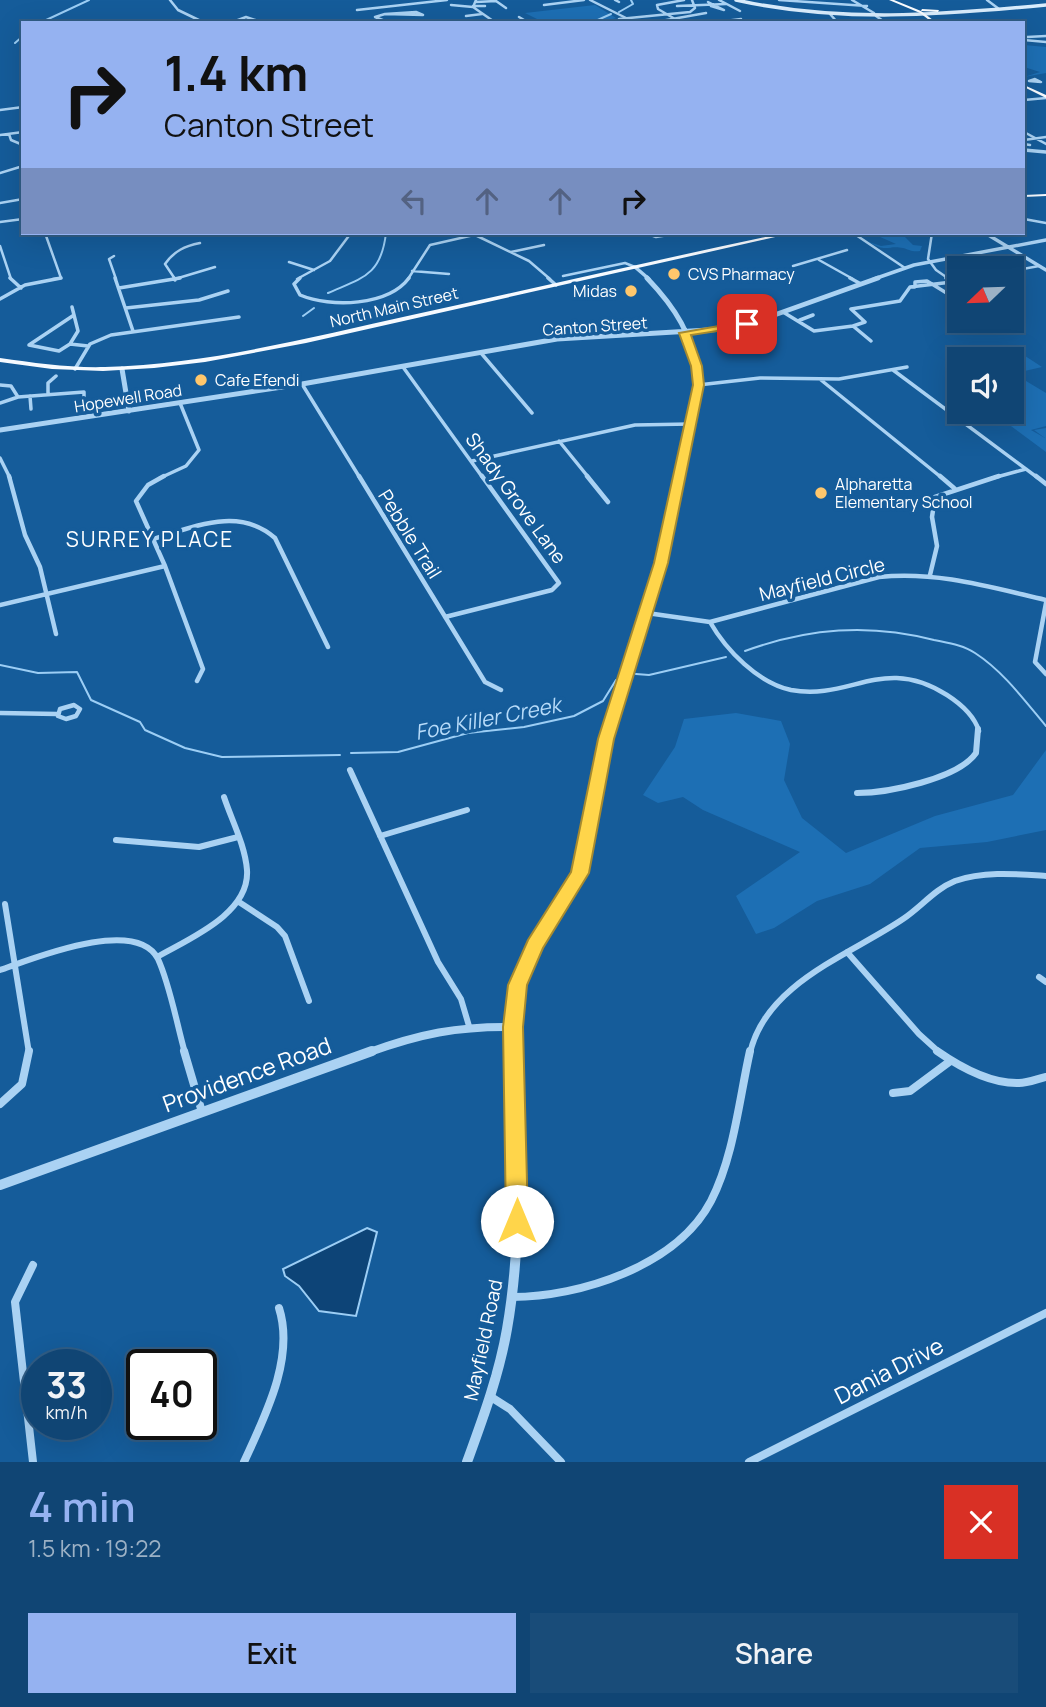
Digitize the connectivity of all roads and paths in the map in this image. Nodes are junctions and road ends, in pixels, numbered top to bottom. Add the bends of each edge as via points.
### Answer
1 (170, 0) edge
2 (447, 0) edge
3 (584, 0) edge
4 (590, 0) edge
5 (615, 0) edge
6 (684, 0) edge
7 (692, 0) edge
8 (719, 0) edge
9 (736, 0) edge
10 (744, 0) edge
11 (779, 0) edge
12 (829, 0) edge
13 (852, 0) edge
14 (891, 0) edge
15 (899, 0) edge
16 (986, 0) edge
17 (476, 1) edge
18 (495, 1) edge
19 (788, 1) edge
20 (619, 2) dead end
21 (708, 2) edge
22 (726, 4) junction
23 (1046, 4) edge
24 (452, 5) dead end
25 (544, 5) dead end
26 (716, 5) junction
27 (473, 6) junction
28 (485, 6) dead end
29 (677, 6) dead end
30 (711, 6) junction
31 (867, 6) junction
32 (695, 7) junction
33 (840, 7) junction
34 (506, 8) dead end
35 (998, 8) junction
36 (357, 10) dead end
37 (740, 11) dead end
38 (912, 12) junction
39 (939, 12) junction
40 (686, 13) junction
41 (706, 13) dead end
42 (925, 13) junction
43 (386, 14) junction
44 (482, 14) junction
45 (830, 14) junction
46 (857, 14) junction
47 (869, 14) junction
48 (668, 15) junction
49 (880, 15) junction
50 (467, 16) dead end
51 (697, 16) junction
52 (240, 17) joint
53 (519, 17) dead end
54 (736, 17) dead end
55 (935, 17) junction
56 (626, 18) junction
57 (675, 19) junction
58 (711, 19) dead end
59 (741, 19) junction
60 (201, 21) edge
61 (232, 21) edge
62 (256, 21) edge
63 (385, 21) edge
64 (493, 21) edge
65 (526, 21) edge
66 (622, 21) edge
67 (632, 21) edge
68 (662, 21) dead end
69 (715, 21) edge
70 (725, 21) edge
71 (744, 21) edge
72 (836, 21) edge
73 (884, 21) edge
74 (933, 21) edge
75 (941, 21) edge
76 (1046, 36) edge
77 (1025, 39) edge
78 (1025, 39) edge
79 (1046, 42) edge
80 (1046, 80) edge
81 (1025, 84) edge
82 (1025, 86) edge
83 (1045, 98) edge
84 (1025, 100) edge
85 (21, 107) edge
86 (0, 110) edge
87 (21, 132) edge
88 (1025, 132) edge
89 (9, 134) junction
90 (0, 135) edge
91 (1046, 137) edge
92 (1036, 138) junction
93 (1025, 142) edge
94 (1025, 142) edge
95 (1046, 144) edge
96 (1030, 145) dead end
97 (21, 148) edge
98 (1025, 151) edge
99 (1046, 152) edge
100 (21, 167) edge
101 (0, 173) edge
102 (1046, 194) edge
103 (1025, 195) edge
104 (21, 199) edge
105 (0, 203) edge
106 (21, 219) edge
107 (1025, 219) edge
108 (0, 222) edge
109 (1046, 223) edge
110 (46, 235) edge
111 (350, 235) edge
112 (469, 235) edge
113 (475, 235) edge
114 (649, 235) edge
115 (667, 235) edge
116 (776, 235) edge
117 (856, 235) edge
118 (931, 235) edge
119 (988, 235) edge
120 (1046, 240) edge
121 (201, 243) dead end
122 (544, 245) dead end
123 (1007, 246) junction
124 (0, 249) edge
125 (847, 250) dead end
126 (511, 252) junction
127 (114, 256) dead end
128 (818, 259) junction
129 (289, 261) dead end
130 (928, 262) junction
131 (652, 264) junction
132 (793, 266) dead end
133 (1039, 266) junction
134 (215, 267) dead end
135 (635, 267) junction
136 (905, 268) junction
137 (1024, 269) edge
138 (314, 270) junction
139 (1046, 270) edge
140 (412, 271) junction
141 (577, 273) junction
142 (449, 274) dead end
143 (645, 274) junction
144 (563, 276) dead end
145 (947, 278) edge
146 (584, 279) junction
147 (174, 280) junction
148 (947, 283) edge
149 (861, 284) junction
150 (556, 285) junction
151 (934, 285) junction
152 (21, 288) junction
153 (119, 288) junction
154 (228, 292) dead end
155 (947, 293) edge
156 (0, 299) edge
157 (72, 307) dead end
158 (126, 309) junction
159 (783, 312) junction
160 (74, 315) junction
161 (813, 315) dead end
162 (239, 317) dead end
163 (800, 320) junction
164 (853, 326) junction
165 (134, 331) junction
166 (685, 333) junction
167 (871, 341) dead end
168 (70, 344) junction
169 (88, 346) junction
170 (488, 352) junction
171 (481, 353) junction
172 (489, 358) junction
173 (0, 360) edge
174 (908, 366) dead end
175 (403, 367) junction
176 (75, 369) junction
177 (122, 369) junction
178 (496, 369) joint
179 (893, 370) junction
180 (56, 376) dead end
181 (821, 380) junction
182 (302, 384) junction
183 (0, 385) edge
184 (698, 385) junction
185 (48, 394) junction
186 (30, 396) junction
187 (18, 397) junction
188 (84, 401) dead end
189 (0, 403) edge
190 (180, 403) junction
191 (31, 409) dead end
192 (129, 411) junction
193 (532, 413) dead end
194 (690, 424) junction
195 (0, 430) edge
196 (559, 442) junction
197 (0, 458) edge
198 (472, 461) junction
199 (1026, 469) junction
200 (1046, 484) edge
201 (954, 488) junction
202 (608, 502) dead end
203 (153, 539) junction
204 (165, 566) junction
205 (930, 575) junction
206 (47, 594) junction
207 (1046, 601) edge
208 (0, 605) edge
209 (647, 613) junction
210 (445, 617) junction
211 (710, 622) junction
212 (56, 634) dead end
213 (328, 647) dead end
214 (1046, 674) edge
215 (197, 681) dead end
216 (501, 690) dead end
217 (0, 713) edge
218 (57, 714) dead end
219 (350, 770) dead end
220 (857, 793) dead end
221 (224, 797) dead end
222 (467, 810) dead end
223 (380, 836) junction
224 (238, 837) junction
225 (116, 840) dead end
226 (1046, 876) edge
227 (239, 902) junction
228 (5, 904) dead end
229 (847, 952) junction
230 (158, 957) junction
231 (14, 965) junction
232 (0, 970) edge
233 (1039, 977) dead end
234 (1046, 982) edge
235 (309, 1001) dead end
236 (469, 1026) junction
237 (513, 1027) junction
238 (949, 1062) junction
239 (1046, 1077) edge
240 (893, 1093) dead end
241 (0, 1104) edge
242 (202, 1112) junction
243 (0, 1185) edge
244 (33, 1265) dead end
245 (512, 1297) junction
246 (279, 1308) dead end
247 (1046, 1313) edge
248 (491, 1397) junction
249 (33, 1462) edge
250 (244, 1462) edge
251 (467, 1462) edge
252 (561, 1462) edge
253 (749, 1462) edge

1 - 60 street via 177,10
2 - 36 street
3 - 25 street
4 - 56 street
5 - 20 street
6 - 48 street via 657,5
7 - 32 street
8 - 22 street
9 - 45 main road
10 - 46 main road
11 - 19 street
12 - 33 street
13 - 31 street
14 - 38 highway
15 - 42 highway
16 - 35 street
17 - 18 street
17 - 27 street
18 - 34 street
19 - 33 street
21 - 26 street
22 - 26 street
22 - 37 street
23 - 35 main road
24 - 27 street
26 - 30 street
26 - 30 street via 724,10
27 - 28 street
27 - 44 street
29 - 32 street
30 - 32 street
31 - 33 street
31 - 49 street
32 - 40 street
35 - 39 main road
38 - 42 highway
38 - 42 highway
38 - 49 main road
39 - 42 highway
39 - 42 main road
39 - 55 highway
40 - 48 street
40 - 51 street
41 - 51 street
42 - 55 highway
42 - 74 highway
43 - 43 street via 416,12 423,15 415,17
43 - 63 street via 375,17
44 - 50 street
44 - 64 street
45 - 46 main road
45 - 49 main road
45 - 72 street
46 - 47 main road
47 - 49 main road
47 - 49 street
48 - 56 street
48 - 57 street
49 - 73 street
51 - 57 street
52 - 61 street
52 - 62 street
53 - 65 street
54 - 59 street
55 - 75 highway
56 - 66 street via 619,19
56 - 67 street
57 - 68 street
58 - 69 street
59 - 70 street
59 - 71 street
76 - 77 street
78 - 79 street
80 - 81 street
82 - 83 highway
83 - 84 street
85 - 86 street
87 - 89 street
88 - 92 street
89 - 90 street
89 - 97 street
91 - 92 street
92 - 93 street
92 - 95 street
94 - 96 street
98 - 99 street
100 - 101 street
102 - 103 main road
104 - 105 street
106 - 108 street
107 - 109 street
110 - 152 street via 61,278
111 - 138 street via 333,258
112 - 140 street via 430,245
113 - 126 street
114 - 115 street
116 - 131 main road, North Main Street
117 - 136 street
118 - 130 street via 925,253
119 - 123 street
120 - 123 street, Canton Street
121 - 147 street via 182,247 167,260
122 - 126 street
123 - 130 street, Canton Street
123 - 133 street
124 - 152 street via 11,280
125 - 128 street
126 - 150 street
127 - 153 street via 109,259
128 - 132 street
128 - 149 street
129 - 138 street
130 - 136 street, Canton Street
130 - 145 street
131 - 135 main road, North Main Street
131 - 143 main road
133 - 137 street
133 - 139 street
134 - 147 street
135 - 141 street via 625,263
135 - 143 street, Mayfield Road
135 - 146 main road, North Main Street
136 - 149 street, Canton Street
138 - 140 street via 296,280 296,289 307,299 330,303 393,292 405,285
140 - 142 street
141 - 144 street
141 - 146 street
143 - 166 street, Mayfield Road via 668,298
146 - 150 main road, North Main Street
147 - 153 street
148 - 151 street
149 - 159 street, Canton Street
150 - 177 main road, North Main Street via 229,358
151 - 155 street
151 - 164 street via 905,289 900,301 851,309 865,322
152 - 156 street
153 - 158 street
154 - 158 street
157 - 160 street
158 - 165 street
159 - 163 street
159 - 166 street, Canton Street via 733,327
160 - 168 street via 78,331
160 - 168 street via 29,345 59,351
161 - 163 street
162 - 165 street
163 - 164 street via 814,331
164 - 167 street
165 - 169 street
166 - 170 street, Canton Street via 557,339
166 - 184 street, Mayfield Road
168 - 169 street
169 - 176 street
170 - 171 street, Canton Street
170 - 172 street
171 - 172 street
171 - 175 street, Canton Street
172 - 178 street
173 - 176 main road, North Main Street
174 - 179 street
175 - 182 street, Canton Street
175 - 198 street, Shady Grove Lane
176 - 177 main road, North Main Street
177 - 192 street
178 - 193 street
179 - 181 street
179 - 199 street
180 - 185 street via 48,383
181 - 184 street via 760,378
181 - 201 street
182 - 190 street, Hopewell Road
182 - 210 street, Pebble Trail
183 - 187 street via 11,386
184 - 194 street, Mayfield Road
185 - 186 street
185 - 188 street via 84,392
186 - 187 street
186 - 191 street
187 - 189 street
190 - 192 street, Hopewell Road
190 - 203 street via 199,450 189,464 152,482 138,495 137,508
192 - 195 street, Hopewell Road
194 - 196 street via 645,423
194 - 209 street, Mayfield Road
196 - 198 street
196 - 202 street
197 - 206 street via 12,482
198 - 210 street, Shady Grove Lane via 559,583 552,590
199 - 200 street
199 - 201 street
201 - 205 street via 933,502 937,546
203 - 204 street
203 - 213 street via 224,521 265,528 275,538
204 - 206 street
204 - 215 street via 203,669
205 - 207 street, Mayfield Circle
205 - 211 street, Mayfield Circle via 879,577
206 - 208 street
206 - 212 street
207 - 214 street via 1035,662
209 - 211 street, Mayfield Circle
209 - 237 street, Mayfield Road via 606,739 586,856 517,985
210 - 216 street, Pebble Trail via 485,682
211 - 220 street via 750,671 776,687 816,692 877,676 910,677 948,694 976,723 978,750 963,765 881,793
217 - 218 street
219 - 223 street
221 - 224 street
222 - 223 street
223 - 236 street via 438,962 461,999
224 - 225 street via 199,847
224 - 227 street via 247,883
226 - 229 street via 978,874 954,882
227 - 230 street
227 - 235 street via 285,936
228 - 231 street
229 - 238 street via 907,1024
229 - 245 street via 809,976 762,1020 753,1039 711,1202 684,1238 656,1257 594,1284 555,1295
230 - 231 street via 124,940 104,939
230 - 242 street
231 - 232 street
231 - 241 street via 28,1066 19,1089
233 - 234 street
236 - 237 street, Providence Road
236 - 242 street, Providence Road via 409,1038
237 - 245 street, Mayfield Road via 517,1170
238 - 239 street via 1017,1084
238 - 240 street via 910,1091
242 - 243 street, Providence Road
244 - 249 street via 15,1302
245 - 248 street, Mayfield Road
246 - 250 street via 286,1331 277,1373
247 - 253 street, Dania Drive
248 - 251 street, Mayfield Road
248 - 252 street via 510,1409

